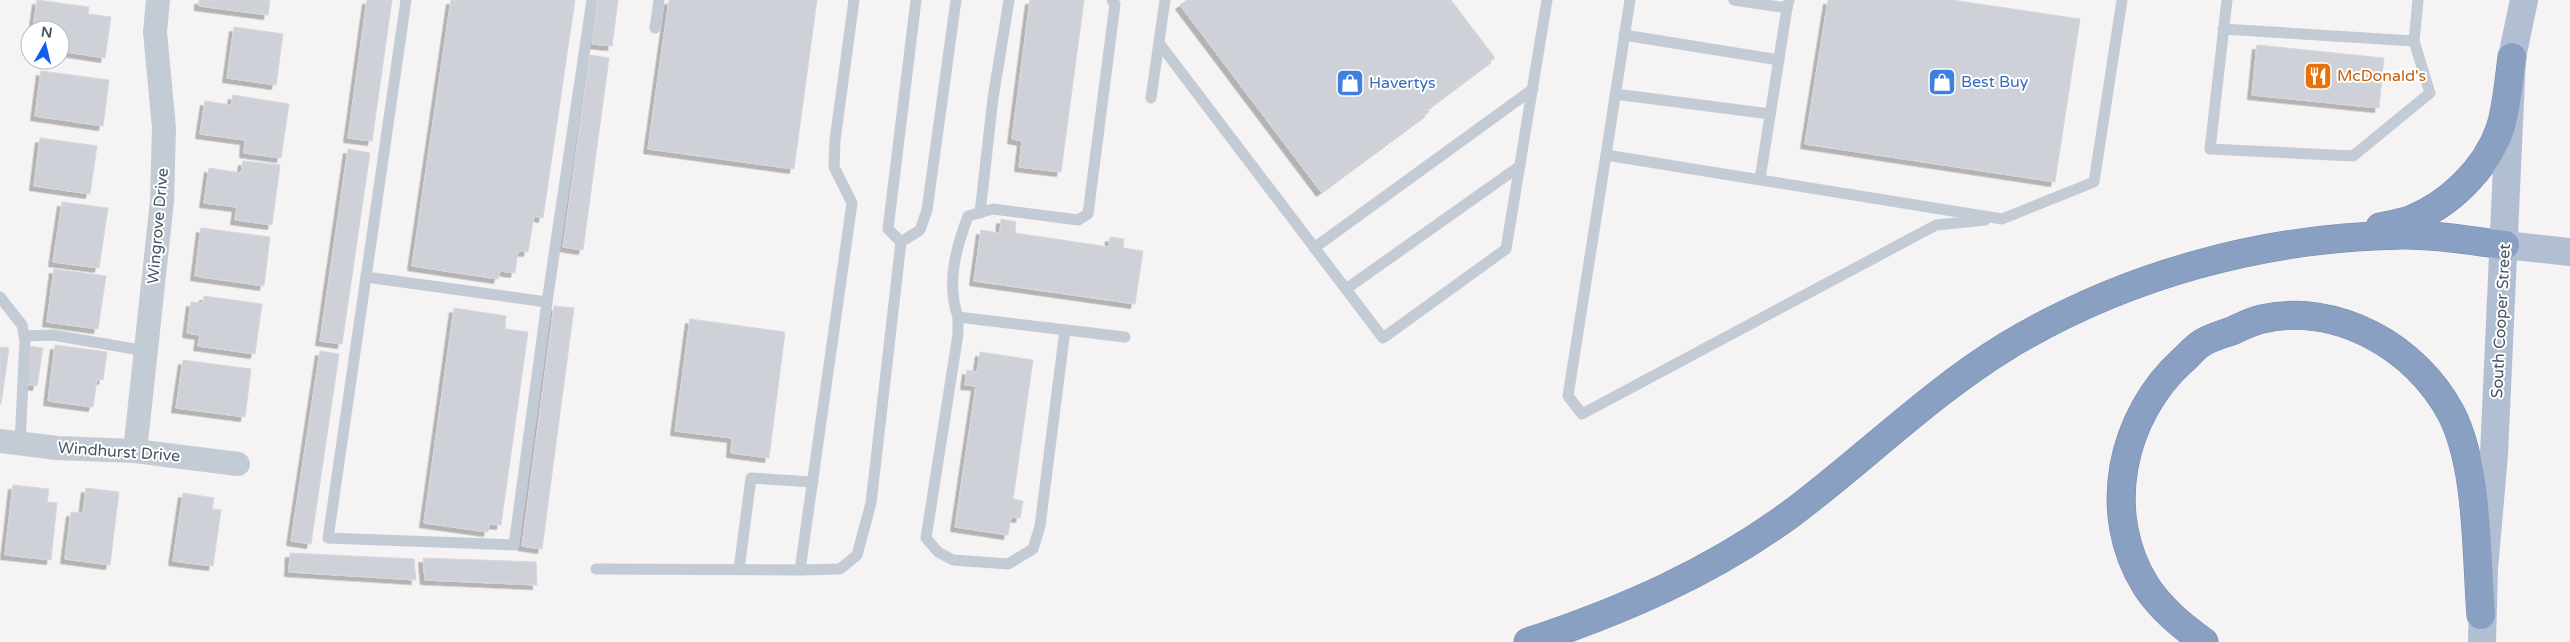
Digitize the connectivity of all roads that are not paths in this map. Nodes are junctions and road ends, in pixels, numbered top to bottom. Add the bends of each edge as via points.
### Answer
1 (158, 0) edge
2 (406, 0) edge
3 (592, 0) edge
4 (659, 0) edge
5 (854, 0) edge
6 (916, 0) edge
7 (956, 0) edge
8 (1009, 0) edge
9 (1112, 0) edge
10 (1165, 0) edge
11 (1547, 0) edge
12 (1630, 0) edge
13 (1734, 0) edge
14 (2122, 0) edge
15 (2227, 0) edge
16 (2418, 0) edge
17 (2524, 0) edge
18 (1788, 4) edge
19 (655, 28) dead end
20 (2223, 29) junction
21 (1624, 35) junction
22 (2414, 41) junction
23 (1159, 43) junction
24 (2512, 57) junction
25 (1779, 60) junction
26 (1533, 88) junction
27 (1615, 94) junction
28 (1151, 98) dead end
29 (1770, 114) junction
30 (1606, 155) junction
31 (1520, 166) junction
32 (1760, 179) junction
33 (980, 213) junction
34 (2002, 219) junction
35 (2324, 240) junction
36 (901, 242) junction
37 (2505, 245) junction
38 (1314, 248) junction
39 (2570, 252) edge
40 (366, 277) junction
41 (1346, 289) junction
42 (0, 296) edge
43 (547, 302) junction
44 (958, 317) junction
45 (1065, 330) junction
46 (24, 336) junction
47 (1125, 337) dead end
48 (146, 351) junction
49 (10, 442) edge
50 (135, 452) junction
51 (238, 464) dead end
52 (813, 482) junction
53 (596, 569) dead end
54 (739, 570) junction
55 (800, 570) junction
56 (2482, 629) edge
57 (1528, 642) edge
58 (2204, 642) edge

1 - 48 street, Wingrove Drive via 155,32 164,128 162,201
2 - 40 lane
3 - 43 lane
4 - 19 lane
5 - 52 lane via 834,167 852,203
6 - 36 lane via 888,229
7 - 36 lane via 927,210 920,230
8 - 33 lane via 993,98
9 - 33 lane via 1115,4 1088,214 1078,220 993,209
10 - 23 lane
11 - 26 lane
12 - 21 lane
13 - 18 lane
14 - 34 lane via 2094,182
15 - 20 lane
16 - 22 lane
17 - 24 main road, South Cooper Street
18 - 25 lane
20 - 22 lane
20 - 22 lane via 2210,149 2353,156 2430,93
21 - 25 lane
21 - 27 lane
23 - 28 lane
23 - 38 lane
24 - 35 highway via 2500,129 2481,164 2456,193 2410,220
24 - 37 main road, South Cooper Street
25 - 29 lane
26 - 31 lane
26 - 38 lane
27 - 29 lane
27 - 30 lane
29 - 32 lane
30 - 32 lane
30 - 34 lane via 1568,396 1582,414 1936,225
31 - 41 lane
31 - 41 lane via 1506,249 1383,338
32 - 34 lane
33 - 44 lane via 968,216 955,253 953,303
35 - 37 highway via 2403,235
35 - 57 highway via 2262,249 2136,283 2074,309 2005,348 1934,398 1857,464 1745,545 1631,605
36 - 55 lane via 871,504 857,556 840,569
37 - 39 main road
37 - 56 main road, South Cooper Street
38 - 41 lane
40 - 43 lane
40 - 43 lane via 328,538 514,545
42 - 46 lane via 22,325
44 - 45 lane
44 - 45 lane via 926,538 938,552 953,560 1008,564 1033,549 1040,526
45 - 47 lane
46 - 48 lane via 53,335
46 - 49 lane
48 - 50 street, Wingrove Drive
49 - 50 street, Windhurst Drive
50 - 51 street, Windhurst Drive
52 - 54 lane via 751,478
52 - 55 lane
53 - 54 lane
54 - 55 lane
56 - 58 highway via 2473,495 2466,455 2452,414 2432,384 2406,357 2363,330 2311,316 2261,319 2202,342 2150,396 2134,426 2123,468 2121,510 2130,552 2146,586 2173,619

